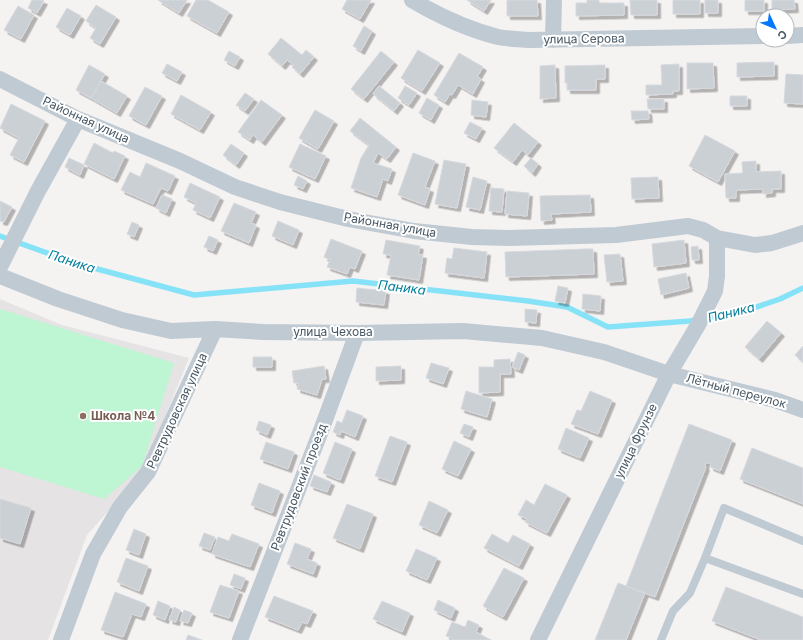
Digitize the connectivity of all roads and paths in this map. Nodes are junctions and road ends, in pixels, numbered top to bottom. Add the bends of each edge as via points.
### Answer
1 (412, 0) edge
2 (554, 0) edge
3 (755, 36) edge
4 (553, 40) junction
5 (0, 79) edge
6 (78, 119) junction
7 (803, 232) edge
8 (718, 238) junction
9 (0, 267) edge
10 (0, 276) edge
11 (215, 329) junction
12 (357, 332) junction
13 (669, 374) junction
14 (803, 410) edge
15 (803, 541) edge
16 (705, 558) junction
17 (803, 594) edge
18 (61, 640) edge
19 (240, 640) edge
20 (538, 640) edge
21 (661, 640) edge

1 - 4 street, улица Серова via 457,24 499,37
2 - 4 street
3 - 4 street, улица Серова
5 - 6 street, Районная улица
6 - 8 street, Районная улица via 235,187 280,202 348,219 414,231 472,237 616,235 688,226
6 - 9 street
7 - 8 street, Районная улица via 772,243 755,245
8 - 13 street, улица Фрунзе via 715,291 698,326
10 - 11 street, улица Чехова via 122,320 171,331
11 - 12 street, улица Чехова
11 - 18 street, Ревтрудовская улица via 148,472 120,507 93,554
12 - 13 street, улица Чехова via 463,331 542,338 604,352
12 - 19 street, Ревтрудовский проезд
13 - 14 street, Лётный переулок via 775,400
13 - 20 street, улица Фрунзе
15 - 16 lane via 724,508
16 - 17 lane
16 - 21 lane via 690,593 673,611

